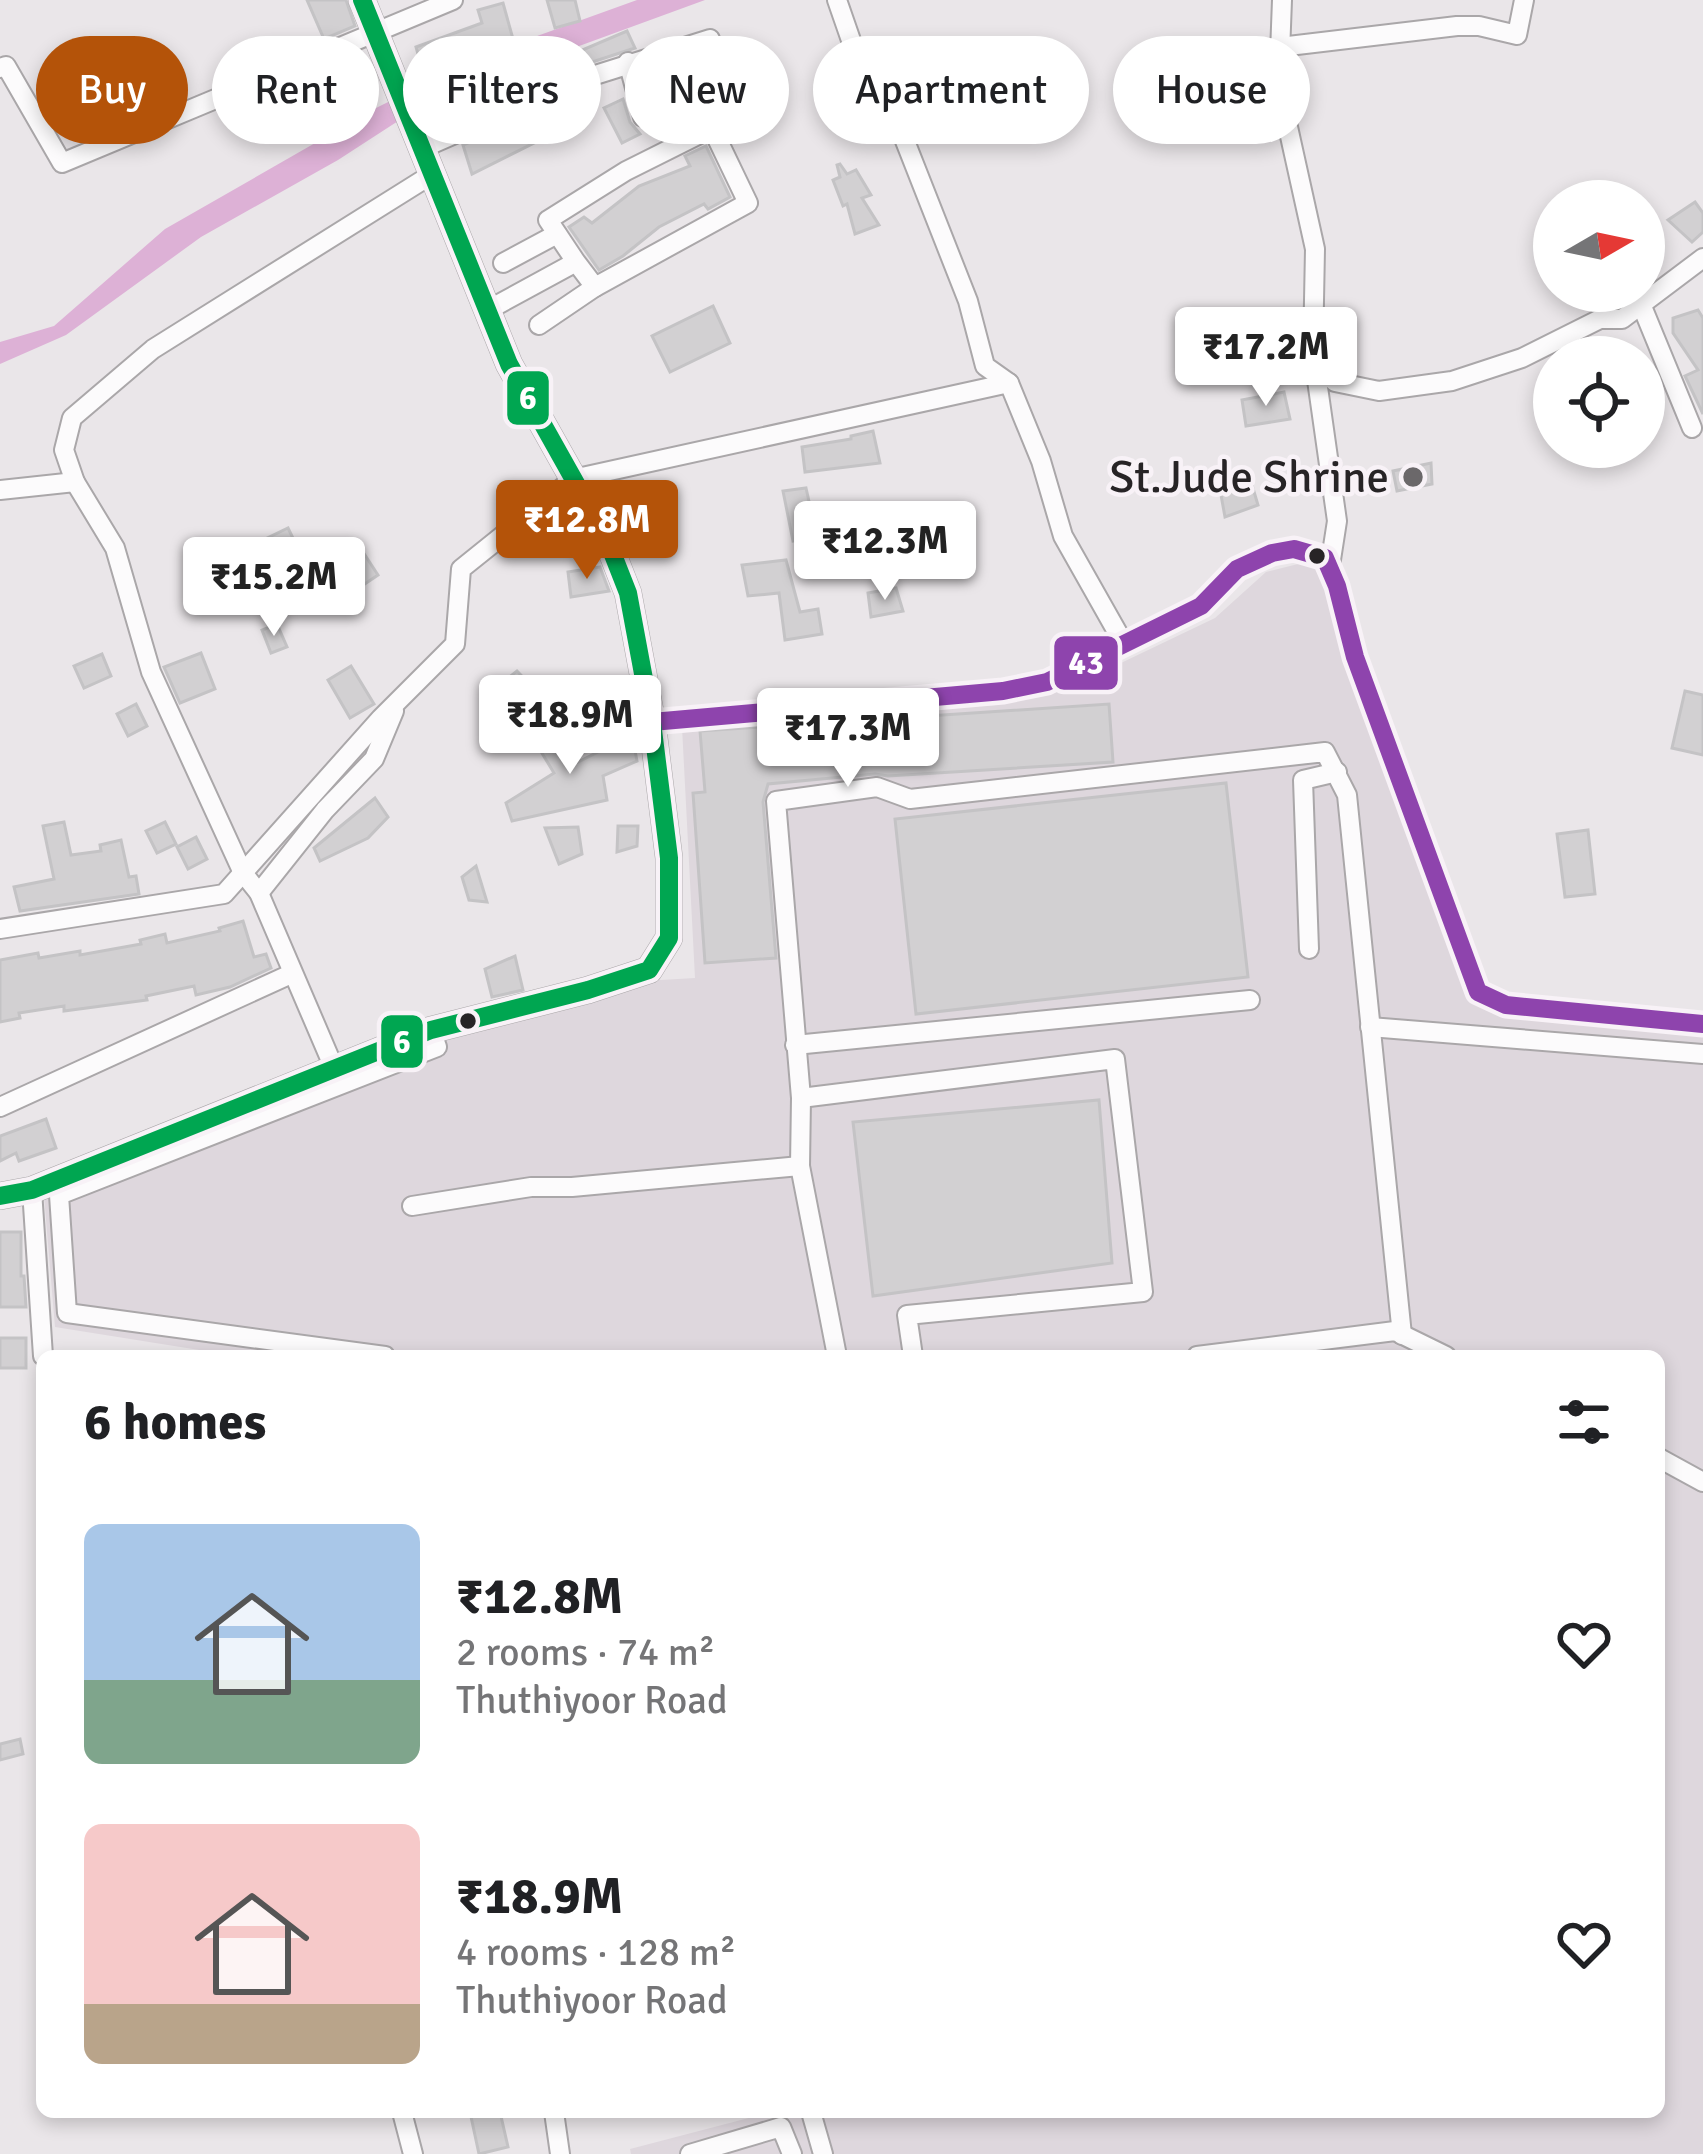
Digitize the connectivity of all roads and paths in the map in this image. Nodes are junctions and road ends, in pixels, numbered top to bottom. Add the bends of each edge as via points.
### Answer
1 (362, 0) edge
2 (453, 0) edge
3 (837, 0) edge
4 (1282, 0) edge
5 (1524, 0) edge
6 (372, 32) junction
7 (1280, 36) edge
8 (1310, 43) edge
9 (2, 63) edge
10 (403, 105) edge
11 (422, 144) edge
12 (1292, 144) edge
13 (434, 173) junction
14 (557, 234) junction
15 (1703, 258) edge
16 (576, 262) junction
17 (502, 263) dead end
18 (1665, 286) edge
19 (595, 287) junction
20 (488, 310) junction
21 (1631, 312) edge
22 (1644, 312) edge
23 (539, 325) dead end
24 (1315, 365) junction
25 (1010, 383) junction
26 (1692, 428) dead end
27 (573, 479) junction
28 (75, 482) junction
29 (0, 490) edge
30 (1330, 566) junction
31 (1124, 644) junction
32 (398, 699) junction
33 (652, 722) junction
34 (1337, 772) junction
35 (243, 873) junction
36 (259, 893) junction
37 (0, 929) edge
38 (1309, 949) dead end
39 (291, 974) junction
40 (1250, 1000) dead end
41 (1703, 1024) edge
42 (1370, 1028) junction
43 (431, 1030) junction
44 (794, 1045) junction
45 (1703, 1054) edge
46 (334, 1068) junction
47 (801, 1098) junction
48 (0, 1107) edge
49 (800, 1166) junction
50 (32, 1190) junction
51 (0, 1196) edge
52 (412, 1206) dead end
53 (1402, 1335) junction
54 (44, 1350) edge
55 (342, 1350) edge
56 (836, 1350) edge
57 (912, 1350) edge
58 (1245, 1350) edge
59 (1433, 1350) edge
60 (1665, 1461) edge
61 (1703, 1483) edge
62 (404, 2118) edge
63 (555, 2118) edge
64 (813, 2118) edge
65 (413, 2154) edge
66 (560, 2154) edge
67 (691, 2154) edge
68 (792, 2154) edge
69 (823, 2154) edge

1 - 6 main road
2 - 6 street
3 - 25 street via 862,72 894,113 985,366
4 - 7 street
5 - 8 street via 1517,35 1456,26
6 - 9 street via 62,163
6 - 10 main road
11 - 13 main road
12 - 24 street via 1315,249
13 - 20 main road
13 - 28 street via 153,349 72,418 64,450
14 - 16 street
14 - 17 street
14 - 19 street via 548,220 712,128 748,203
15 - 18 street
16 - 19 street
16 - 20 street
19 - 23 street
20 - 27 main road
21 - 24 street via 1452,381 1378,392 1335,382
22 - 26 street
24 - 30 street via 1336,521
25 - 27 street
25 - 31 street via 1063,536
27 - 32 street via 461,569 455,644
27 - 33 main road via 628,592
28 - 29 street
28 - 35 street via 115,548 152,672
30 - 31 street via 1294,549 1272,553 1237,569 1202,605
30 - 41 street via 1355,657 1478,992 1506,1005
31 - 33 street via 1047,682 1004,691
32 - 35 street
32 - 36 street via 374,760
33 - 43 main road via 669,938 650,970
34 - 38 street via 1303,780
34 - 42 street via 1347,795
34 - 44 street via 1325,752 910,799 877,787 776,802
35 - 36 street
35 - 37 street via 224,894
36 - 39 street
39 - 46 street
39 - 48 street
40 - 44 street
42 - 45 street
42 - 53 street
43 - 46 main road
43 - 55 street via 437,1047 59,1195 67,1312
44 - 47 street
46 - 50 main road
47 - 49 street
47 - 57 street via 1115,1059 1143,1292 907,1315
49 - 52 street via 531,1187
49 - 56 street
50 - 51 main road
50 - 54 street
53 - 58 street
53 - 59 street
60 - 61 street
62 - 65 street
63 - 66 street
64 - 69 street
67 - 68 street via 781,2127

